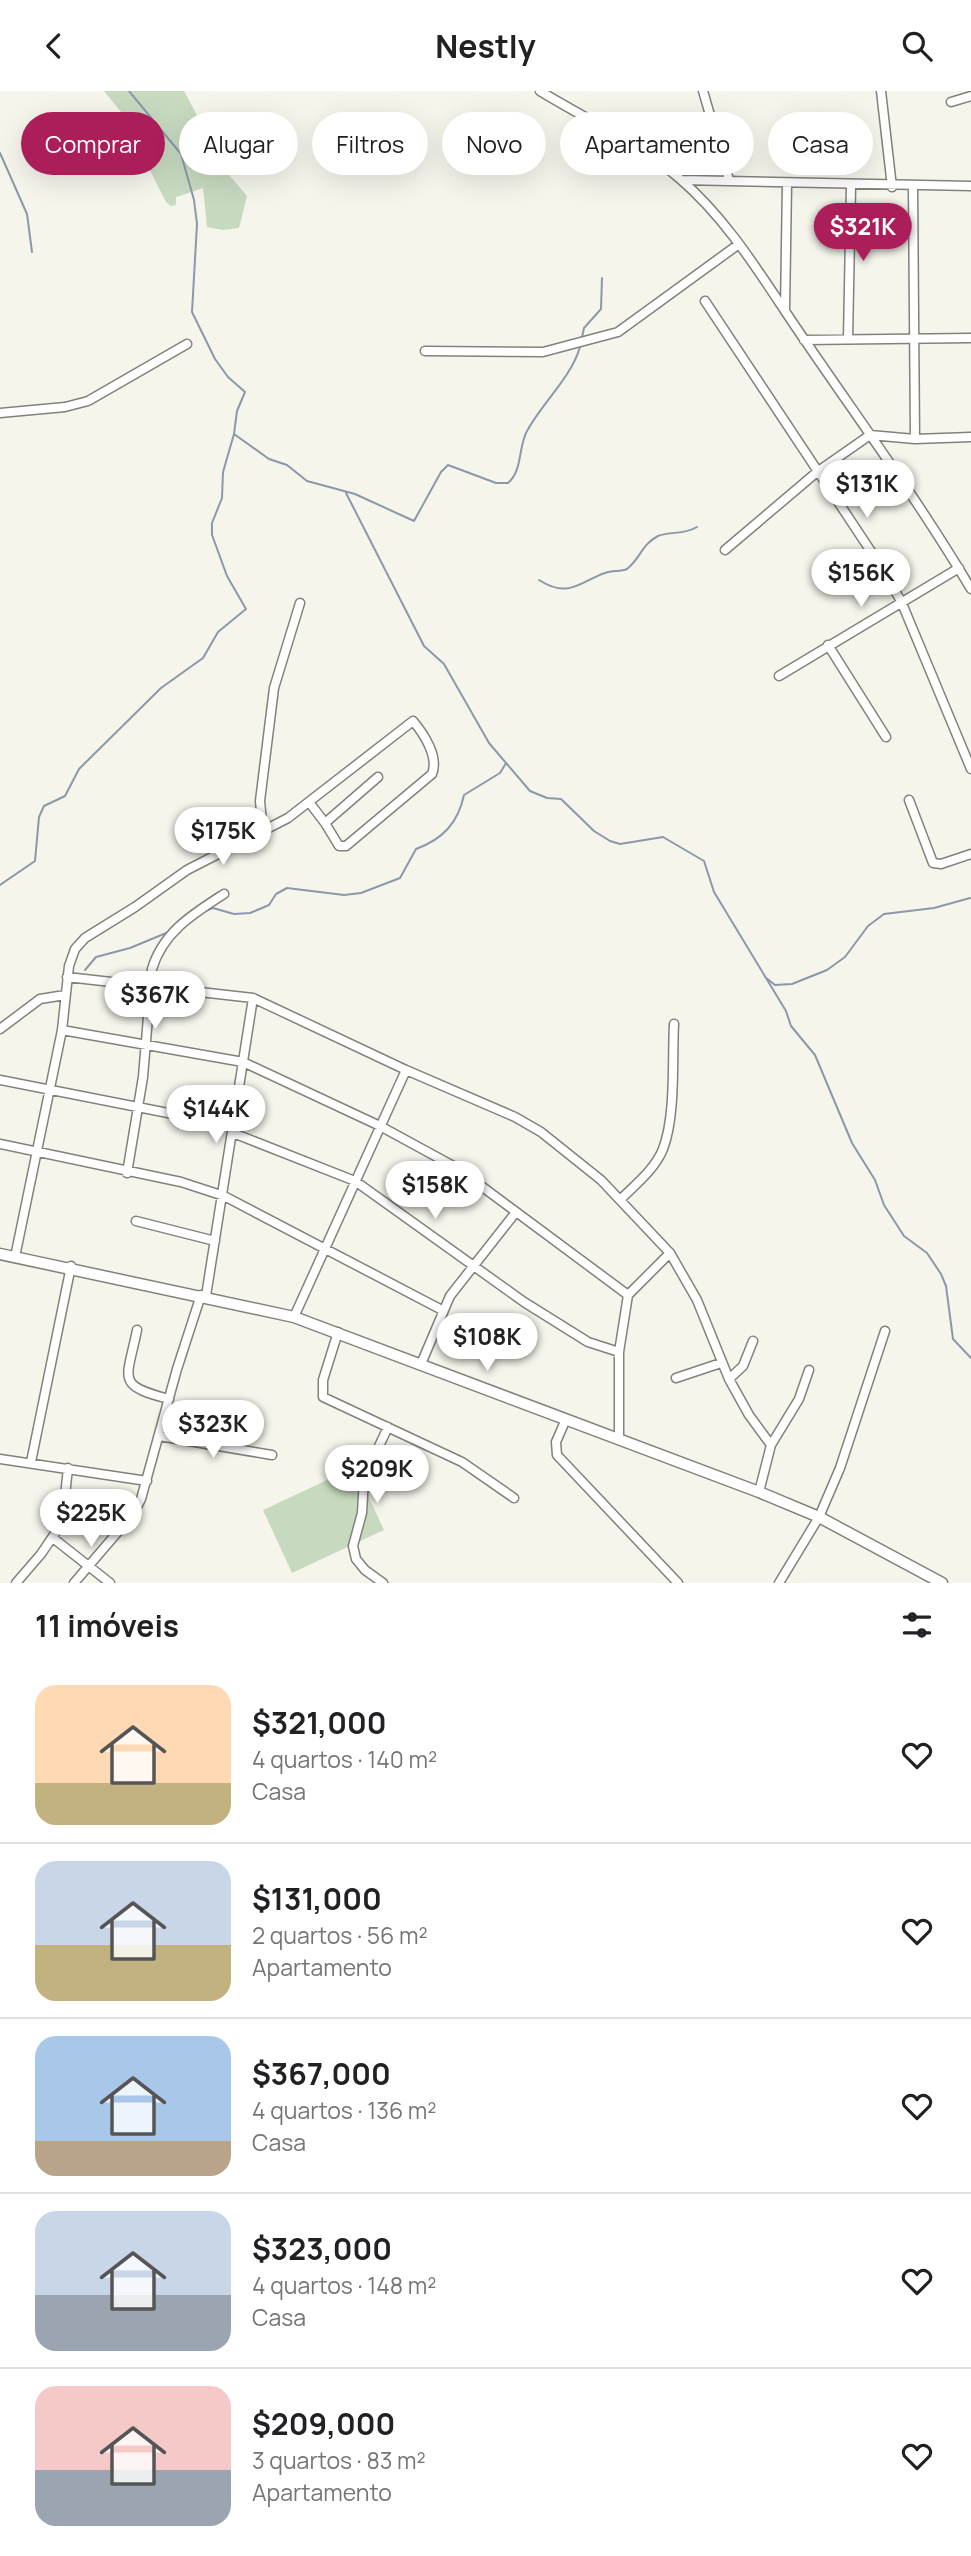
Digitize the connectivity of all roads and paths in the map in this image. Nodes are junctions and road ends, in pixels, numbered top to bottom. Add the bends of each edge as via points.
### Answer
1 (540, 91) edge
2 (703, 91) edge
3 (881, 91) edge
4 (971, 96) edge
5 (951, 102) dead end
6 (682, 180) junction
7 (730, 180) junction
8 (787, 184) junction
9 (852, 186) junction
10 (971, 186) edge
11 (892, 187) junction
12 (913, 187) junction
13 (738, 244) junction
14 (705, 301) dead end
15 (785, 310) junction
16 (971, 338) edge
17 (848, 339) junction
18 (804, 340) junction
19 (912, 340) junction
20 (187, 344) dead end
21 (425, 351) dead end
22 (0, 413) edge
23 (870, 435) junction
24 (971, 437) edge
25 (915, 439) junction
26 (817, 472) junction
27 (725, 550) dead end
28 (959, 568) junction
29 (971, 589) edge
30 (901, 601) junction
31 (300, 603) dead end
32 (828, 645) junction
33 (779, 676) dead end
34 (886, 737) dead end
35 (971, 769) edge
36 (378, 777) dead end
37 (909, 800) dead end
38 (309, 802) junction
39 (325, 823) junction
40 (262, 832) junction
41 (971, 854) edge
42 (224, 894) dead end
43 (67, 977) junction
44 (150, 985) junction
45 (65, 995) junction
46 (253, 998) junction
47 (674, 1024) dead end
48 (0, 1029) edge
49 (62, 1030) junction
50 (146, 1044) junction
51 (243, 1062) junction
52 (406, 1070) junction
53 (0, 1080) edge
54 (50, 1091) junction
55 (138, 1107) junction
56 (380, 1126) junction
57 (233, 1129) junction
58 (0, 1144) edge
59 (34, 1151) junction
60 (127, 1173) junction
61 (355, 1181) junction
62 (224, 1196) junction
63 (621, 1199) junction
64 (516, 1212) junction
65 (136, 1221) dead end
66 (215, 1241) junction
67 (323, 1250) junction
68 (670, 1253) junction
69 (0, 1254) edge
70 (15, 1257) junction
71 (472, 1265) junction
72 (71, 1266) junction
73 (203, 1295) junction
74 (628, 1295) junction
75 (442, 1310) junction
76 (294, 1317) junction
77 (137, 1330) dead end
78 (885, 1331) dead end
79 (338, 1332) junction
80 (753, 1341) dead end
81 (620, 1352) junction
82 (721, 1363) junction
83 (421, 1364) junction
84 (809, 1370) dead end
85 (676, 1378) dead end
86 (729, 1379) junction
87 (169, 1399) junction
88 (566, 1419) junction
89 (388, 1427) junction
90 (159, 1436) junction
91 (619, 1439) junction
92 (771, 1445) junction
93 (272, 1455) dead end
94 (0, 1459) edge
95 (31, 1462) junction
96 (68, 1468) junction
97 (147, 1481) junction
98 (759, 1492) junction
99 (514, 1497) dead end
100 (819, 1517) junction
101 (53, 1538) junction
102 (89, 1566) junction
103 (938, 1582) edge
104 (16, 1583) edge
105 (74, 1583) edge
106 (110, 1583) edge
107 (383, 1583) edge
108 (678, 1583) edge
109 (779, 1583) edge

1 - 6 street via 651,156
2 - 7 street
3 - 11 street
4 - 5 street
6 - 7 street
6 - 13 street
7 - 8 street
8 - 9 street
8 - 15 street
9 - 11 street
9 - 17 street
10 - 12 street
11 - 12 street
12 - 19 street
13 - 15 street
13 - 21 street via 618,332 543,352
14 - 26 street
15 - 18 street
16 - 19 street
17 - 18 street
17 - 19 street
18 - 23 street
19 - 25 street
20 - 22 street via 88,401
23 - 25 street
23 - 26 street
23 - 28 street
24 - 25 street
26 - 27 street
26 - 30 street
28 - 29 street
28 - 30 street
30 - 32 street
30 - 35 street
31 - 40 street via 274,688 260,801
32 - 33 street
32 - 34 street
36 - 39 street
37 - 41 street via 933,863
38 - 39 street
38 - 39 street via 413,721 427,741 435,766 432,774 345,846 339,846
38 - 40 street
40 - 43 street via 187,870 85,938 71,957
42 - 44 street via 194,913 162,943
43 - 44 street
43 - 45 street
44 - 46 street
44 - 50 street
45 - 48 street via 40,999
45 - 49 street
46 - 51 street
46 - 52 street
47 - 63 street via 669,1123 663,1149 651,1169
49 - 50 street
49 - 54 street
50 - 51 street
50 - 55 street
51 - 56 street
51 - 57 street
52 - 56 street
52 - 63 street via 541,1132
53 - 54 street
54 - 55 street
54 - 59 street
55 - 57 street
55 - 60 street
56 - 61 street
56 - 64 street via 457,1168
57 - 61 street
57 - 62 street
58 - 59 street
59 - 60 street
59 - 70 street
60 - 62 street via 181,1182
61 - 67 street
61 - 71 street
62 - 66 street
62 - 67 street
63 - 68 street
64 - 71 street
64 - 74 street
65 - 66 street
66 - 73 street
67 - 75 street
67 - 76 street
68 - 74 street
68 - 82 street via 697,1300
69 - 70 street
70 - 72 street
71 - 75 street
71 - 81 street via 580,1337
72 - 73 street
72 - 95 street
73 - 76 street
73 - 87 street
74 - 81 street
75 - 83 street
76 - 79 street
77 - 87 street via 130,1384 137,1391
78 - 100 street via 848,1447
79 - 83 street
79 - 89 street via 323,1380 323,1397
80 - 86 street via 743,1366
81 - 91 street
82 - 85 street
82 - 86 street
83 - 88 street
84 - 92 street via 799,1399
86 - 92 street
87 - 90 street
88 - 91 street
88 - 108 street via 556,1442 557,1455
89 - 99 street via 462,1462
89 - 107 street via 363,1478 362,1513 354,1546 356,1559
90 - 93 street
90 - 97 street
91 - 98 street
92 - 98 street
94 - 95 street
95 - 96 street
96 - 97 street
96 - 101 street via 62,1523
97 - 102 street via 134,1513
98 - 100 street
100 - 103 street
100 - 109 street
101 - 102 street
101 - 104 street
102 - 105 street
102 - 106 street

